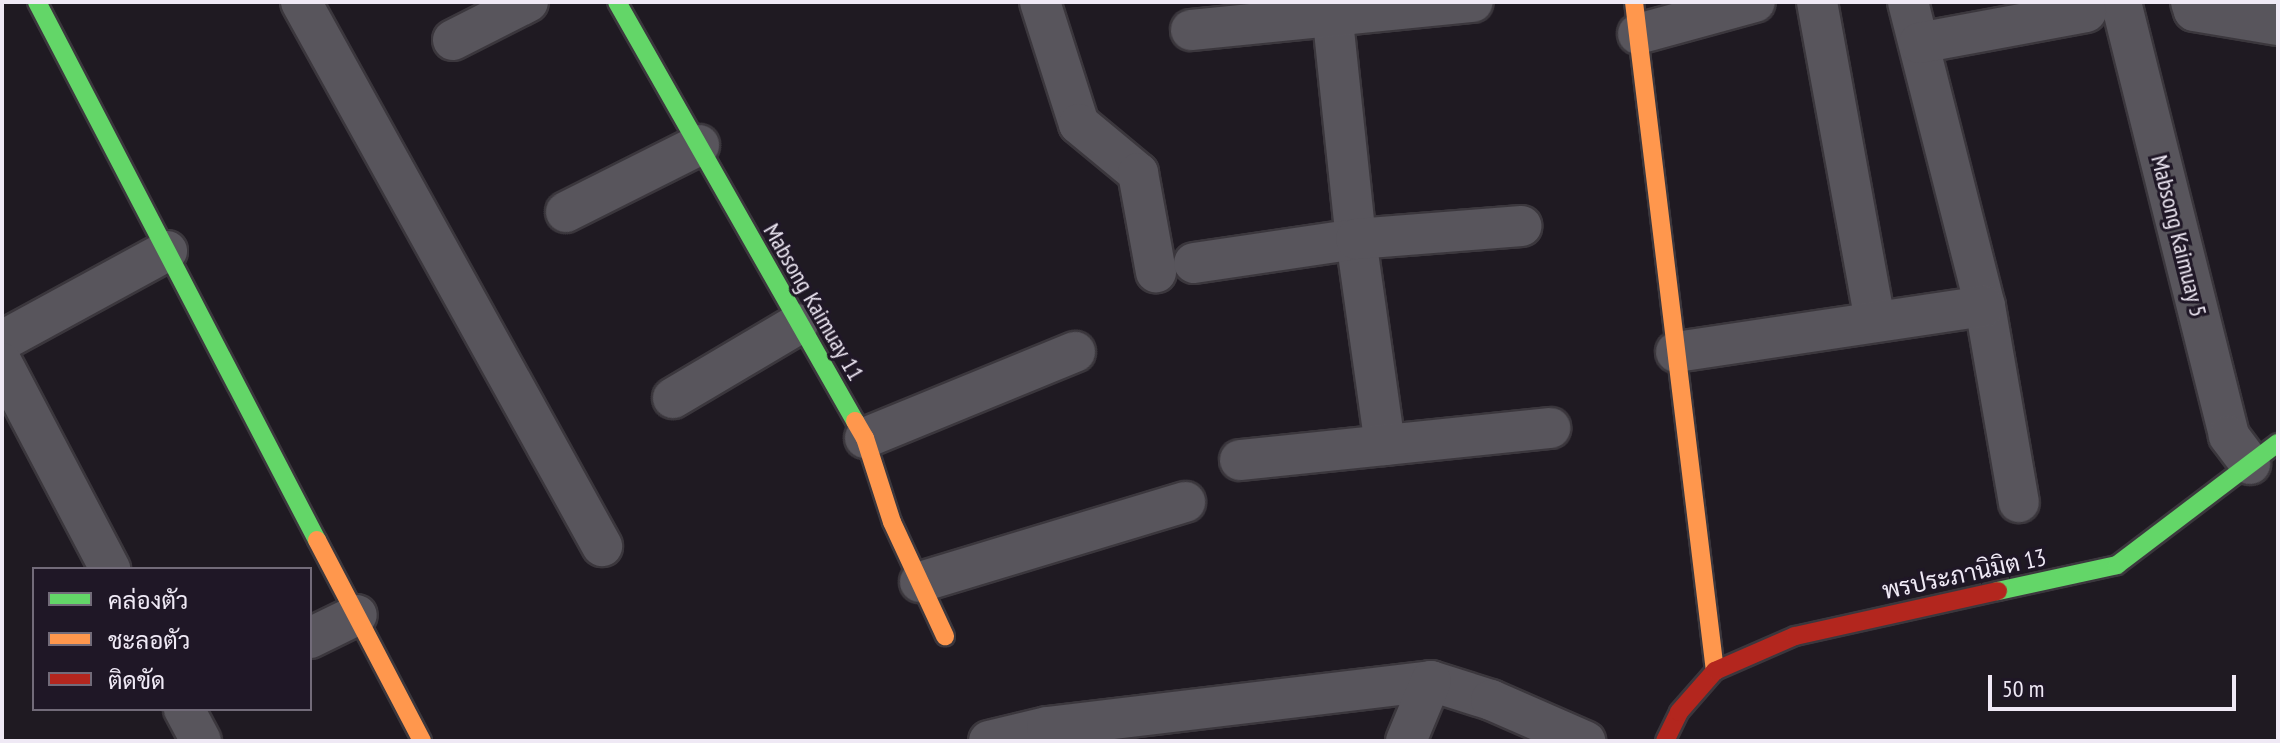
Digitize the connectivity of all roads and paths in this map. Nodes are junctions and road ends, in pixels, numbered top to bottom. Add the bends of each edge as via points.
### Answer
1 (37, 2) edge
2 (301, 2) edge
3 (528, 2) edge
4 (617, 2) edge
5 (1040, 2) edge
6 (1473, 2) edge
7 (1755, 2) edge
8 (1817, 2) edge
9 (1908, 2) edge
10 (2191, 2) edge
11 (2104, 7) edge
12 (1332, 9) edge
13 (1636, 18) edge
14 (2278, 25) edge
15 (1191, 30) dead end
16 (453, 40) dead end
17 (1919, 43) junction
18 (699, 145) junction
19 (566, 212) dead end
20 (1521, 226) dead end
21 (1356, 239) junction
22 (167, 251) junction
23 (1985, 306) junction
24 (1875, 322) junction
25 (798, 324) junction
26 (2, 341) edge
27 (1075, 352) dead end
28 (1676, 352) junction
29 (2, 363) edge
30 (673, 398) dead end
31 (1550, 428) dead end
32 (865, 438) junction
33 (1385, 445) junction
34 (2264, 454) edge
35 (1240, 460) dead end
36 (1185, 502) dead end
37 (2019, 502) dead end
38 (602, 546) dead end
39 (109, 567) edge
40 (920, 582) junction
41 (357, 615) junction
42 (945, 636) dead end
43 (312, 637) edge
44 (1715, 671) junction
45 (1431, 681) junction
46 (185, 711) edge
47 (201, 741) edge
48 (422, 741) edge
49 (989, 741) edge
50 (1406, 741) edge
51 (1585, 741) edge
52 (1665, 741) edge

1 - 22 street
2 - 38 street
3 - 16 street
4 - 18 street, Mabsong Kaimuay 11
5 - 21 street via 1079,124 1138,173 1175,268
6 - 12 street
7 - 13 street
8 - 24 street
9 - 17 street
10 - 14 street via 2194,11
11 - 17 street
11 - 34 street, Mabsong Kaimuay 5 via 2229,436
12 - 15 street
12 - 21 street
13 - 28 street
17 - 23 street
18 - 19 street
18 - 25 street, Mabsong Kaimuay 11
20 - 21 street
21 - 33 street
22 - 26 street
22 - 41 street
23 - 24 street
23 - 37 street
24 - 28 street
25 - 30 street
25 - 32 street, Mabsong Kaimuay 11
27 - 32 street
28 - 44 street
29 - 39 street
31 - 33 street
32 - 40 street, Mabsong Kaimuay 11 via 892,522
33 - 35 street
34 - 44 street, พรประภานิมิต 13 via 2117,565 1795,636
36 - 40 street
40 - 42 street, Mabsong Kaimuay 11
41 - 43 street
41 - 48 street
44 - 52 street, พรประภานิมิต 13 via 1679,712
45 - 49 street via 1047,727
45 - 50 street
45 - 51 street via 1491,700
46 - 47 street

